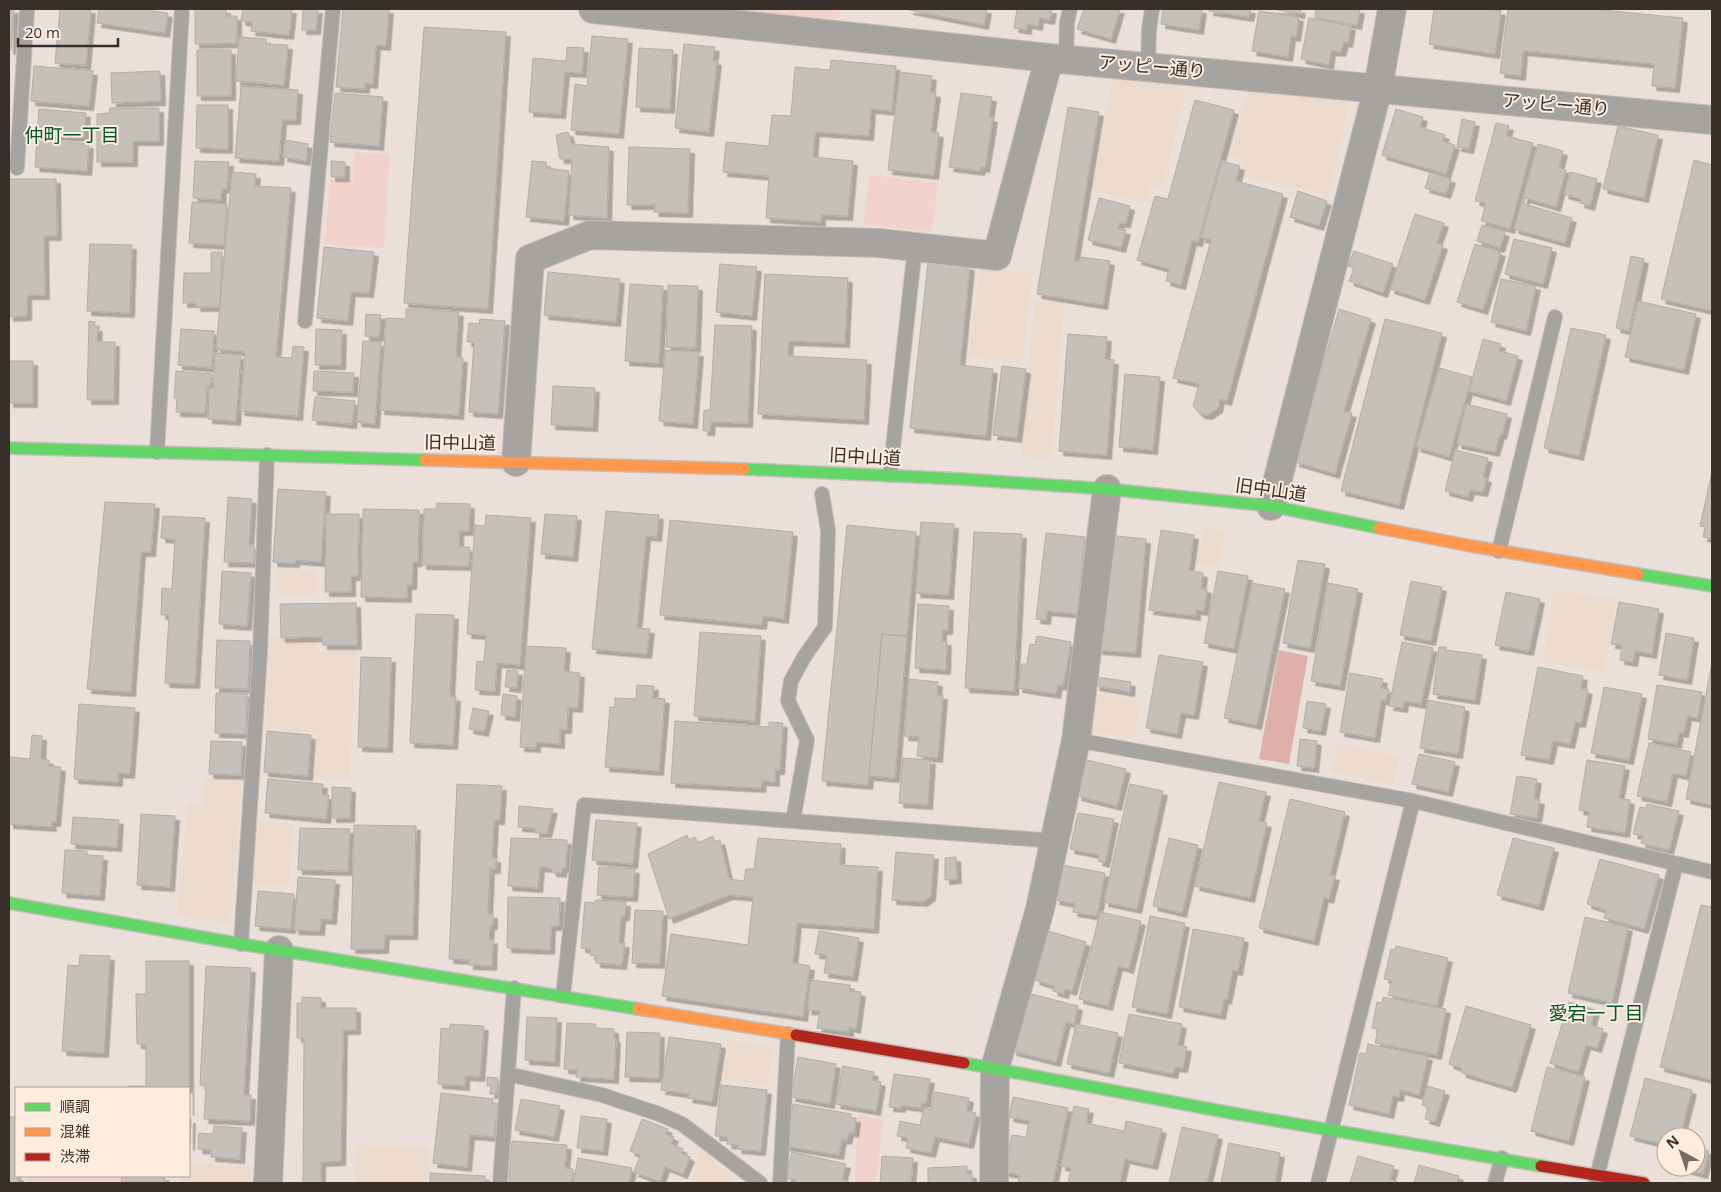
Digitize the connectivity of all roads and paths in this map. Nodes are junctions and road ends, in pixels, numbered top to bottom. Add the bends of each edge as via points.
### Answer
1 (27, 9) edge
2 (182, 9) edge
3 (333, 9) edge
4 (593, 9) edge
5 (1070, 9) edge
6 (1152, 9) edge
7 (1392, 9) edge
8 (1057, 58) junction
9 (1148, 66) junction
10 (1378, 88) junction
11 (1712, 120) edge
12 (17, 168) dead end
13 (916, 247) junction
14 (1555, 317) dead end
15 (305, 321) dead end
16 (9, 448) edge
17 (157, 452) junction
18 (267, 455) junction
19 (516, 462) junction
20 (890, 475) junction
21 (1107, 489) junction
22 (822, 494) dead end
23 (1271, 506) junction
24 (1499, 551) junction
25 (1712, 586) edge
26 (1076, 740) junction
27 (1413, 801) junction
28 (793, 821) junction
29 (1054, 841) junction
30 (1676, 864) junction
31 (1712, 872) edge
32 (9, 903) edge
33 (241, 944) junction
34 (279, 950) junction
35 (514, 988) junction
36 (563, 996) junction
37 (788, 1034) junction
38 (994, 1068) junction
39 (508, 1074) junction
40 (1331, 1130) junction
41 (1502, 1158) junction
42 (1596, 1179) edge
43 (268, 1183) edge
44 (500, 1183) edge
45 (760, 1183) edge
46 (780, 1183) edge
47 (994, 1183) edge
48 (1318, 1183) edge
49 (1495, 1183) edge
50 (1644, 1183) edge

1 - 12 lane
2 - 17 lane
3 - 15 lane
4 - 8 street, アッピー通り
5 - 8 lane
6 - 9 lane
7 - 10 street
8 - 9 street, アッピー通り
8 - 13 street via 997,256
9 - 10 street, アッピー通り
10 - 11 street, アッピー通り
10 - 23 street
13 - 19 street via 879,243 590,236 530,259
13 - 20 lane
14 - 24 lane
16 - 17 main road, 旧中山道
17 - 18 main road, 旧中山道
18 - 19 main road, 旧中山道
18 - 33 lane via 260,653
19 - 20 main road, 旧中山道
20 - 21 main road, 旧中山道
21 - 23 main road, 旧中山道
21 - 26 street
22 - 28 lane via 828,531 825,627 791,681 788,701 807,740
23 - 24 main road, 旧中山道
24 - 25 main road, 旧中山道
26 - 27 lane
26 - 29 street
27 - 30 lane
27 - 40 lane
28 - 29 lane
28 - 36 lane via 584,804
29 - 38 street via 1040,909
30 - 31 lane
30 - 42 lane
32 - 33 main road
33 - 34 main road
34 - 35 main road
34 - 43 street
35 - 36 main road
35 - 39 lane
36 - 37 main road
37 - 38 main road
37 - 46 lane
38 - 40 main road
38 - 47 street
39 - 44 lane
39 - 45 lane via 602,1095 659,1114 682,1124
40 - 41 main road
40 - 48 lane
41 - 42 main road
41 - 49 lane
42 - 50 main road

